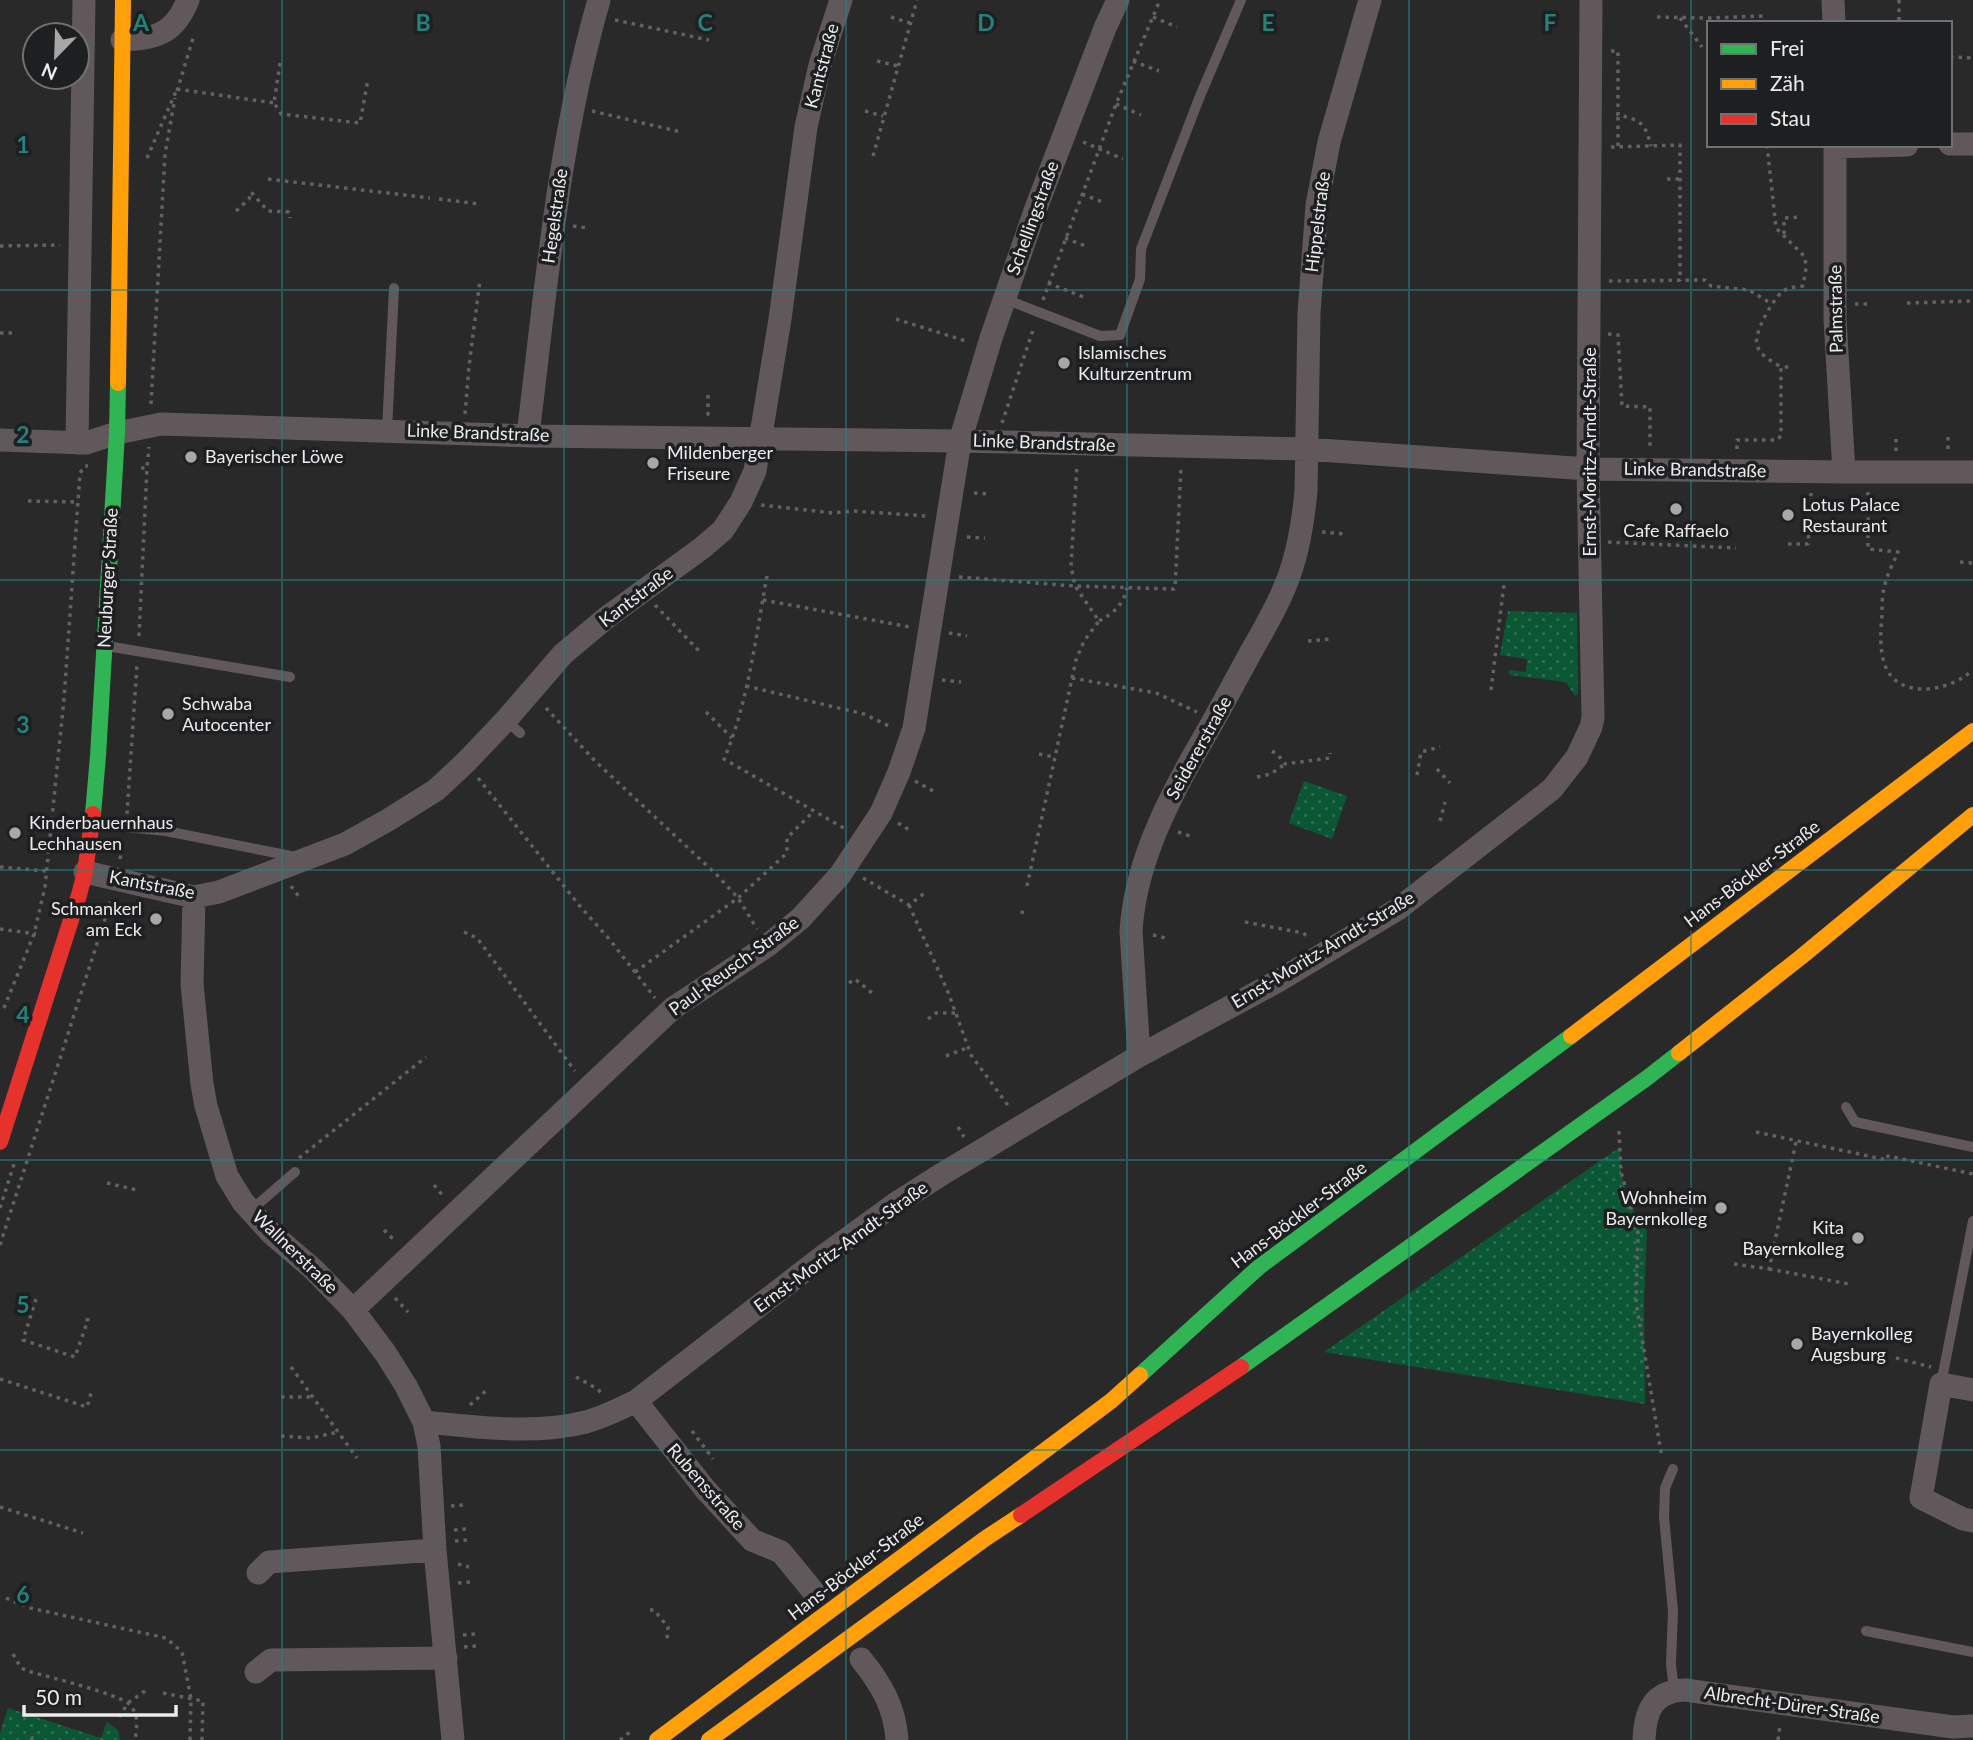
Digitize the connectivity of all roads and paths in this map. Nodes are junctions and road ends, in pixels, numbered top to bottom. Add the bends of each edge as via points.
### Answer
1 (84, 0) edge
2 (123, 0) edge
3 (188, 0) edge
4 (841, 0) edge
5 (917, 0) edge
6 (1118, 0) edge
7 (1160, 0) edge
8 (1241, 0) edge
9 (1370, 0) edge
10 (1591, 0) edge
11 (1833, 0) edge
12 (1899, 0) edge
13 (597, 8) edge
14 (1743, 11) dead end
15 (1763, 16) dead end
16 (891, 17) dead end
17 (1152, 17) junction
18 (1657, 17) dead end
19 (1743, 17) junction
20 (1680, 18) junction
21 (1709, 21) edge
22 (1737, 21) edge
23 (1746, 21) edge
24 (1834, 21) edge
25 (1899, 21) edge
26 (910, 23) junction
27 (1177, 27) dead end
28 (194, 34) dead end
29 (122, 40) junction
30 (709, 40) dead end
31 (1702, 47) dead end
32 (1591, 52) junction
33 (1952, 57) edge
34 (1973, 58) edge
35 (877, 61) dead end
36 (1133, 61) junction
37 (280, 63) dead end
38 (898, 66) junction
39 (1159, 71) dead end
40 (368, 79) dead end
41 (177, 89) junction
42 (274, 103) junction
43 (1116, 104) junction
44 (574, 106) junction
45 (865, 111) dead end
46 (1141, 115) dead end
47 (1618, 115) junction
48 (884, 116) junction
49 (681, 132) dead end
50 (1064, 135) junction
51 (1952, 144) edge
52 (1973, 144) edge
53 (1618, 146) junction
54 (1651, 146) junction
55 (1767, 147) edge
56 (1835, 147) edge
57 (1590, 148) junction
58 (1099, 149) junction
59 (150, 152) dead end
60 (873, 156) dead end
61 (1123, 159) dead end
62 (268, 179) dead end
63 (1667, 179) dead end
64 (1680, 179) junction
65 (1082, 194) junction
66 (430, 198) dead end
67 (439, 199) dead end
68 (1105, 203) dead end
69 (479, 204) dead end
70 (236, 211) dead end
71 (1801, 217) dead end
72 (290, 218) dead end
73 (1784, 235) junction
74 (1065, 238) junction
75 (80, 245) junction
76 (0, 246) edge
77 (1088, 247) dead end
78 (480, 280) dead end
79 (1590, 281) junction
80 (1680, 281) junction
81 (1048, 283) junction
82 (394, 288) dead end
83 (1086, 298) dead end
84 (1004, 299) junction
85 (1973, 301) edge
86 (1908, 303) dead end
87 (1772, 304) junction
88 (1039, 312) junction
89 (896, 319) dead end
90 (0, 333) edge
91 (17, 333) dead end
92 (1589, 334) junction
93 (988, 348) junction
94 (1781, 367) junction
95 (1791, 367) dead end
96 (1781, 416) junction
97 (1788, 416) dead end
98 (387, 430) junction
99 (117, 433) junction
100 (464, 434) junction
101 (528, 435) junction
102 (760, 438) junction
103 (0, 440) edge
104 (960, 441) junction
105 (995, 442) junction
106 (77, 443) junction
107 (1078, 444) junction
108 (1181, 446) junction
109 (1306, 449) junction
110 (1588, 469) junction
111 (1650, 470) junction
112 (1737, 471) junction
113 (1812, 472) junction
114 (1844, 472) junction
115 (1868, 472) junction
116 (1973, 472) edge
117 (28, 501) dead end
118 (78, 502) dead end
119 (741, 502) junction
120 (948, 517) junction
121 (1590, 542) junction
122 (1788, 544) dead end
123 (1736, 548) dead end
124 (1961, 562) dead end
125 (1973, 563) edge
126 (939, 575) junction
127 (767, 576) dead end
128 (1504, 584) dead end
129 (1075, 586) junction
130 (1127, 588) junction
131 (641, 591) junction
132 (762, 600) junction
133 (1099, 621) junction
134 (931, 630) junction
135 (1332, 639) dead end
136 (1308, 640) dead end
137 (105, 646) junction
138 (700, 652) dead end
139 (1973, 670) edge
140 (290, 677) dead end
141 (1072, 678) junction
142 (746, 685) junction
143 (1491, 690) dead end
144 (530, 691) junction
145 (706, 712) dead end
146 (1213, 721) junction
147 (1973, 731) edge
148 (912, 736) junction
149 (733, 738) junction
150 (1440, 747) dead end
151 (1272, 751) dead end
152 (1330, 752) dead end
153 (1039, 754) dead end
154 (1054, 757) junction
155 (466, 762) junction
156 (1285, 764) junction
157 (1437, 769) dead end
158 (1417, 775) dead end
159 (1257, 777) dead end
160 (1450, 783) dead end
161 (1446, 802) dead end
162 (814, 811) junction
163 (1973, 815) edge
164 (1440, 821) dead end
165 (92, 823) junction
166 (864, 839) junction
167 (307, 860) junction
168 (0, 867) edge
169 (47, 871) dead end
170 (85, 872) junction
171 (862, 877) dead end
172 (1027, 887) dead end
173 (926, 892) dead end
174 (194, 897) junction
175 (738, 898) junction
176 (909, 905) junction
177 (1023, 906) dead end
178 (1022, 914) dead end
179 (1245, 922) dead end
180 (0, 929) edge
181 (464, 932) dead end
182 (66, 939) junction
183 (1318, 943) dead end
184 (767, 946) junction
185 (635, 972) junction
186 (849, 983) dead end
187 (872, 993) dead end
188 (956, 1013) junction
189 (667, 1014) junction
190 (928, 1019) dead end
191 (969, 1047) junction
192 (946, 1056) dead end
193 (1139, 1056) junction
194 (426, 1057) dead end
195 (588, 1088) junction
196 (1846, 1107) dead end
197 (1900, 1119) dead end
198 (1619, 1121) dead end
199 (1022, 1125) junction
200 (1756, 1132) dead end
201 (1898, 1132) junction
202 (1797, 1141) junction
203 (0, 1142) edge
204 (1973, 1147) edge
205 (297, 1159) dead end
206 (295, 1172) dead end
207 (1973, 1174) edge
208 (107, 1183) dead end
209 (137, 1190) dead end
210 (250, 1211) junction
211 (1973, 1221) edge
212 (1734, 1264) dead end
213 (1769, 1269) junction
214 (1849, 1284) dead end
215 (36, 1299) dead end
216 (354, 1310) junction
217 (84, 1318) dead end
218 (1896, 1359) dead end
219 (1926, 1366) dead end
220 (291, 1367) dead end
221 (576, 1377) dead end
222 (0, 1379) edge
223 (1941, 1384) junction
224 (92, 1390) dead end
225 (1973, 1390) edge
226 (281, 1397) dead end
227 (313, 1397) junction
228 (636, 1401) junction
229 (613, 1412) junction
230 (424, 1422) junction
231 (692, 1431) dead end
232 (338, 1432) junction
233 (281, 1436) dead end
234 (357, 1458) dead end
235 (713, 1459) dead end
236 (1673, 1469) dead end
237 (1665, 1488) junction
238 (0, 1507) edge
239 (1973, 1521) edge
240 (83, 1534) dead end
241 (435, 1550) junction
242 (258, 1573) dead end
243 (813, 1591) dead end
244 (6, 1598) dead end
245 (13, 1600) junction
246 (15, 1609) dead end
247 (650, 1609) dead end
248 (1866, 1630) dead end
249 (667, 1639) dead end
250 (1973, 1652) edge
251 (12, 1654) dead end
252 (446, 1658) junction
253 (861, 1658) dead end
254 (256, 1672) dead end
255 (148, 1689) dead end
256 (1674, 1690) junction
257 (163, 1693) dead end
258 (191, 1699) junction
259 (128, 1703) junction
260 (119, 1717) dead end
261 (1973, 1726) edge
262 (32, 1740) edge
263 (38, 1740) edge
264 (135, 1740) edge
265 (190, 1740) edge
266 (202, 1740) edge
267 (453, 1740) edge
268 (657, 1740) edge
269 (709, 1740) edge
270 (897, 1740) edge
271 (1644, 1740) edge

1 - 75 street
2 - 29 main road, Neuburger Straße
3 - 29 street via 184,12 162,34
4 - 102 street, Kantstraße via 806,127
5 - 26 path
6 - 50 street, Schellingstraße
7 - 17 path
8 - 88 lane via 1141,249 1140,279 1120,335 1100,337
9 - 109 street, Hippelstraße via 1332,130 1317,205
10 - 32 street, Ernst-Moritz-Arndt-Straße
11 - 24 street
12 - 25 path
13 - 30 path
13 - 44 street, Hegelstraße
14 - 19 path
15 - 19 path
16 - 26 path
17 - 27 path
17 - 36 path
18 - 20 path
19 - 21 path
19 - 22 path
19 - 23 path
20 - 21 path
20 - 31 path
26 - 38 path
28 - 41 path
29 - 99 main road, Neuburger Straße
32 - 47 path via 1618,51
32 - 57 street, Ernst-Moritz-Arndt-Straße
33 - 34 path
35 - 38 path
36 - 39 path
36 - 43 path
37 - 42 path
38 - 48 path
40 - 42 path via 360,124 281,114
41 - 42 path
41 - 59 path
43 - 46 path
43 - 58 path
44 - 49 path
44 - 101 street, Hegelstraße via 554,223
45 - 48 path
47 - 53 path
47 - 54 path via 1637,119 1647,129
48 - 60 path
50 - 58 path
50 - 84 street, Schellingstraße
51 - 52 street
53 - 54 path
53 - 57 path
54 - 64 path via 1680,145
55 - 73 path via 1776,228
56 - 114 street, Palmstraße via 1835,319
57 - 79 street, Ernst-Moritz-Arndt-Straße
58 - 61 path
58 - 65 path
62 - 66 path
63 - 64 path
64 - 80 path
65 - 68 path
65 - 74 path
67 - 69 path
70 - 72 path via 251,192 268,211 289,212
71 - 73 path via 1784,218
73 - 87 path via 1805,257 1803,286 1785,289
74 - 77 path
74 - 81 path
75 - 76 path
75 - 106 street
78 - 100 path
79 - 80 path
79 - 92 street, Ernst-Moritz-Arndt-Straße
80 - 87 path via 1705,280 1712,286 1749,290
81 - 83 path
81 - 88 path
82 - 98 lane
84 - 88 lane
84 - 93 street, Schellingstraße
85 - 86 path
87 - 94 path via 1756,338 1757,348
88 - 105 path
89 - 93 path
90 - 91 path
92 - 110 street, Ernst-Moritz-Arndt-Straße
92 - 111 path via 1618,335 1622,406 1650,407
93 - 104 street, Schellingstraße
94 - 95 path
94 - 96 path
96 - 97 path
96 - 112 path via 1777,440 1737,440
98 - 99 street, Linke Brandstraße via 161,424
98 - 100 street, Linke Brandstraße
99 - 106 street, Linke Brandstraße
99 - 137 main road, Neuburger Straße
100 - 101 street, Linke Brandstraße
101 - 102 street, Linke Brandstraße
102 - 104 street, Linke Brandstraße
102 - 119 street, Kantstraße via 755,471
103 - 106 street, Linke Brandstraße
104 - 105 street, Linke Brandstraße
104 - 120 street, Paul-Reusch-Straße
105 - 107 street, Linke Brandstraße
107 - 108 street, Linke Brandstraße
107 - 129 path via 1071,566
108 - 109 street, Linke Brandstraße
108 - 130 path via 1175,588
109 - 110 street, Linke Brandstraße
109 - 146 street, Seidererstraße via 1304,517 1286,584
110 - 111 street, Linke Brandstraße
110 - 121 street, Ernst-Moritz-Arndt-Straße
111 - 112 street, Linke Brandstraße
112 - 113 street, Linke Brandstraße
113 - 114 street, Linke Brandstraße
113 - 122 path via 1808,544
114 - 115 street, Linke Brandstraße
115 - 116 street, Linke Brandstraße
115 - 139 path via 1868,549 1898,551 1884,589 1882,662 1902,684 1919,689 1955,682
117 - 118 path
119 - 120 path via 834,513
119 - 131 street, Kantstraße via 723,530
120 - 126 street, Paul-Reusch-Straße
121 - 123 path
121 - 193 street, Ernst-Moritz-Arndt-Straße via 1593,718 1577,757 1552,789 1398,909
124 - 125 path
126 - 129 path
126 - 134 street, Paul-Reusch-Straße
127 - 132 path
128 - 143 path
129 - 130 path
129 - 133 path
130 - 133 path via 1118,608
131 - 138 path
131 - 144 street, Kantstraße via 563,654
132 - 134 path
132 - 142 path
133 - 141 path via 1084,641
134 - 148 street, Paul-Reusch-Straße via 915,678
135 - 136 path
137 - 140 lane
137 - 165 main road, Neuburger Straße
141 - 146 path via 1156,693
141 - 154 path
142 - 148 path via 864,715
142 - 149 path
144 - 155 street, Kantstraße via 513,727
144 - 175 path via 595,761
145 - 149 path
146 - 193 street, Seidererstraße via 1166,807 1135,902 1131,942
147 - 268 main road, Hans-Böckler-Straße via 1259,1267 1111,1401
148 - 166 street, Paul-Reusch-Straße via 889,776 881,813
149 - 162 path via 724,759
150 - 158 path via 1421,752
151 - 156 path
152 - 156 path via 1330,758
153 - 154 path
154 - 172 path
155 - 167 street, Kantstraße via 436,790 388,820
155 - 185 path
156 - 159 path
157 - 160 path
161 - 164 path
162 - 166 path
162 - 175 path via 787,838 787,853
163 - 269 main road via 1647,1078 1221,1381 986,1538
165 - 167 lane via 166,831
165 - 170 main road, Neuburger Straße
166 - 184 street, Paul-Reusch-Straße via 840,875 801,918
167 - 174 street, Kantstraße
168 - 169 path
170 - 174 street, Kantstraße
170 - 182 main road, Neuburger Straße
171 - 176 path
173 - 176 path
174 - 210 street, Wallnerstraße via 192,984 202,1084 228,1176
175 - 184 path
175 - 185 path
176 - 188 path
177 - 178 path
179 - 183 path via 1303,933
180 - 182 path
181 - 195 path via 477,938
182 - 203 main road, Neuburger Straße
184 - 189 street, Paul-Reusch-Straße
185 - 189 path
186 - 187 path via 855,979
188 - 190 path via 936,1013
188 - 191 path
189 - 195 street, Paul-Reusch-Straße
191 - 192 path
191 - 199 path
193 - 199 street, Ernst-Moritz-Arndt-Straße
194 - 205 path
195 - 216 street, Paul-Reusch-Straße
196 - 201 lane via 1855,1122
197 - 201 lane
198 - 237 path via 1621,1172 1638,1233 1636,1302
199 - 228 street, Ernst-Moritz-Arndt-Straße via 866,1225
200 - 202 path
201 - 204 lane
202 - 207 path
202 - 213 path
206 - 210 lane
208 - 209 path
210 - 216 street, Wallnerstraße
211 - 223 lane
212 - 213 path
213 - 214 path
215 - 217 path via 23,1340 75,1357 88,1320
216 - 230 street, Wallnerstraße via 406,1386
218 - 219 path
220 - 227 path
221 - 229 path via 608,1398
222 - 224 path via 87,1407
223 - 225 street
223 - 239 street via 1921,1499
226 - 227 path
227 - 232 path
228 - 229 street, Ernst-Moritz-Arndt-Straße
228 - 243 street, Rubensstraße via 752,1540 781,1552
229 - 230 street, Ernst-Moritz-Arndt-Straße via 558,1427
230 - 241 street, Wallnerstraße
231 - 235 path
232 - 233 path via 311,1438
232 - 234 path
236 - 237 lane
237 - 256 lane
238 - 240 path
241 - 242 street via 268,1562
241 - 252 street, Wallnerstraße
244 - 245 path
245 - 246 path
245 - 258 path via 30,1608 166,1638 182,1652
247 - 249 path via 668,1627
248 - 250 lane
251 - 259 path via 21,1668
252 - 254 street via 271,1660
252 - 267 street, Wallnerstraße
253 - 270 street via 885,1692
255 - 259 path
256 - 261 street, Albrecht-Dürer-Straße
256 - 271 street via 1649,1709
257 - 258 path
258 - 265 path
258 - 266 path via 203,1700
259 - 260 path
259 - 264 path via 135,1712
262 - 263 path

